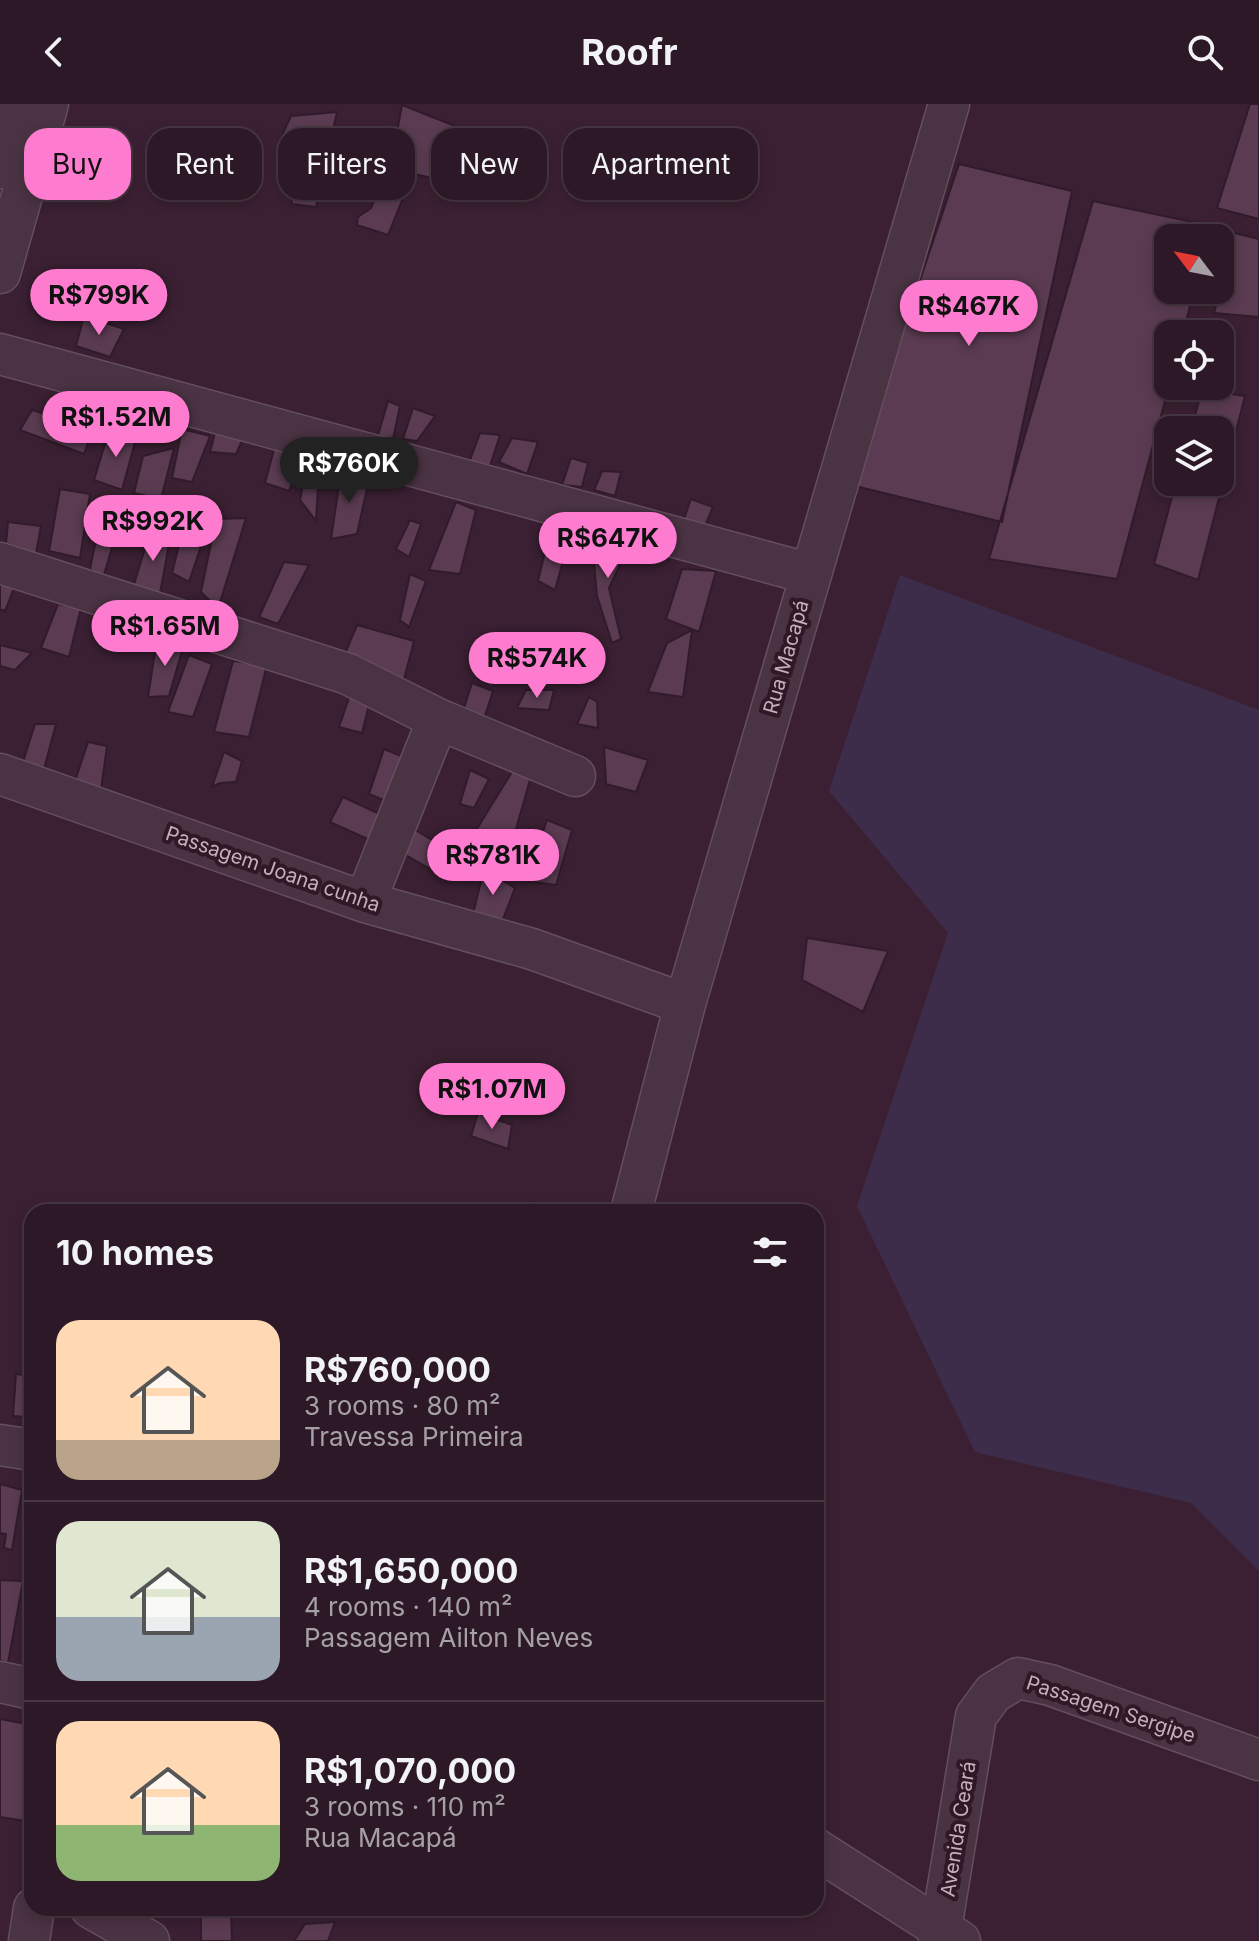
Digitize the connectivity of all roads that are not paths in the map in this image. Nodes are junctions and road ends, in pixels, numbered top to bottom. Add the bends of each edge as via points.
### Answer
1 (19, 104) edge
2 (48, 104) edge
3 (949, 104) edge
4 (0, 168) edge
5 (0, 273) edge
6 (0, 354) edge
7 (0, 563) edge
8 (811, 574) junction
9 (438, 719) junction
10 (0, 774) edge
11 (575, 776) dead end
12 (365, 902) junction
13 (685, 1004) junction
14 (633, 1204) edge
15 (0, 1445) edge
16 (24, 1449) edge
17 (0, 1682) edge
18 (24, 1687) edge
19 (976, 1716) joint
20 (1259, 1760) edge
21 (824, 1854) edge
22 (105, 1916) edge
23 (947, 1938) edge
24 (149, 1941) edge

1 - 4 street
2 - 5 street
3 - 8 street, Rua Macapá
6 - 8 street
7 - 9 street via 348,674
8 - 13 street, Rua Macapá
9 - 11 street
9 - 12 street
10 - 12 street, Passagem Joana cunha
12 - 13 street, Passagem Joana cunha via 532,949
13 - 14 street, Rua Macapá
15 - 16 street
17 - 18 street
19 - 20 street, Passagem Sergipe via 993,1693 1018,1678
19 - 23 street, Avenida Ceará
21 - 23 street
22 - 24 street

